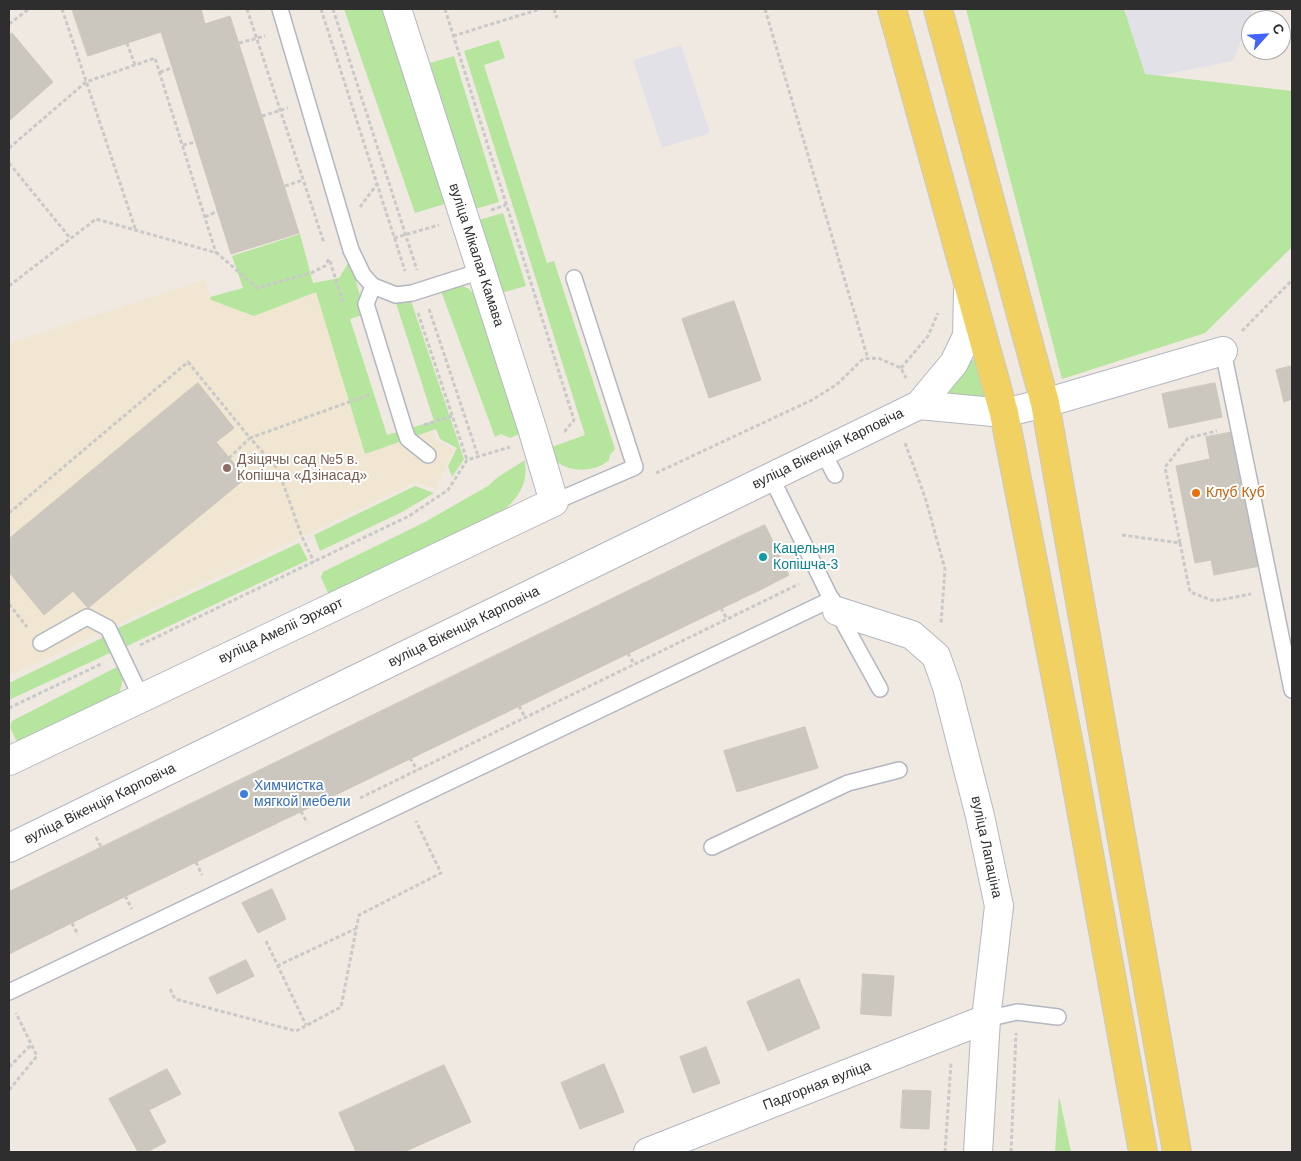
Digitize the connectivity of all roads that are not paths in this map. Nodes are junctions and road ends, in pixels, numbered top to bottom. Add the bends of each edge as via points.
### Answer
1 (280, 9) edge
2 (397, 9) edge
3 (892, 9) edge
4 (938, 9) edge
5 (480, 271) junction
6 (1009, 272) junction
7 (574, 278) dead end
8 (968, 284) junction
9 (373, 286) junction
10 (1222, 351) joint
11 (1045, 403) junction
12 (919, 405) junction
13 (1004, 412) junction
14 (428, 455) dead end
15 (771, 477) junction
16 (554, 502) junction
17 (834, 605) junction
18 (40, 643) road end
19 (880, 690) dead end
20 (1292, 690) edge
21 (141, 697) junction
22 (9, 760) edge
23 (899, 770) dead end
24 (712, 847) dead end
25 (9, 848) edge
26 (11, 999) edge
27 (1058, 1017) dead end
28 (986, 1019) junction
29 (648, 1152) edge
30 (978, 1152) edge
31 (1143, 1152) edge
32 (1177, 1152) edge

1 - 9 lane via 350,250 362,275
2 - 5 street, вуліца Мікалая Камава
3 - 8 main road
4 - 6 main road
5 - 9 lane via 396,295
5 - 16 street, вуліца Мікалая Камава
6 - 8 main road
6 - 11 main road
7 - 16 lane via 635,467
8 - 12 street via 967,336 954,363
8 - 13 main road
9 - 14 lane via 366,304 405,431 408,439
10 - 11 street
10 - 20 lane
11 - 13 street
11 - 32 main road
12 - 13 street
12 - 15 street, вуліца Вікенція Карповіча via 829,464
13 - 31 main road via 1073,765
15 - 17 lane
15 - 25 street, вуліца Вікенція Карповіча
16 - 21 street, вуліца Амеліі Эрхарт
17 - 19 lane
17 - 26 lane
17 - 28 street, вуліца Лапаціна via 912,635 936,656 980,816 998,906
18 - 21 lane via 87,617 108,628
21 - 22 street, вуліца Амеліі Эрхарт
23 - 24 lane via 848,783
27 - 28 lane via 1017,1012
28 - 29 street, Падгорная вуліца
28 - 30 street, вуліца Лапаціна

